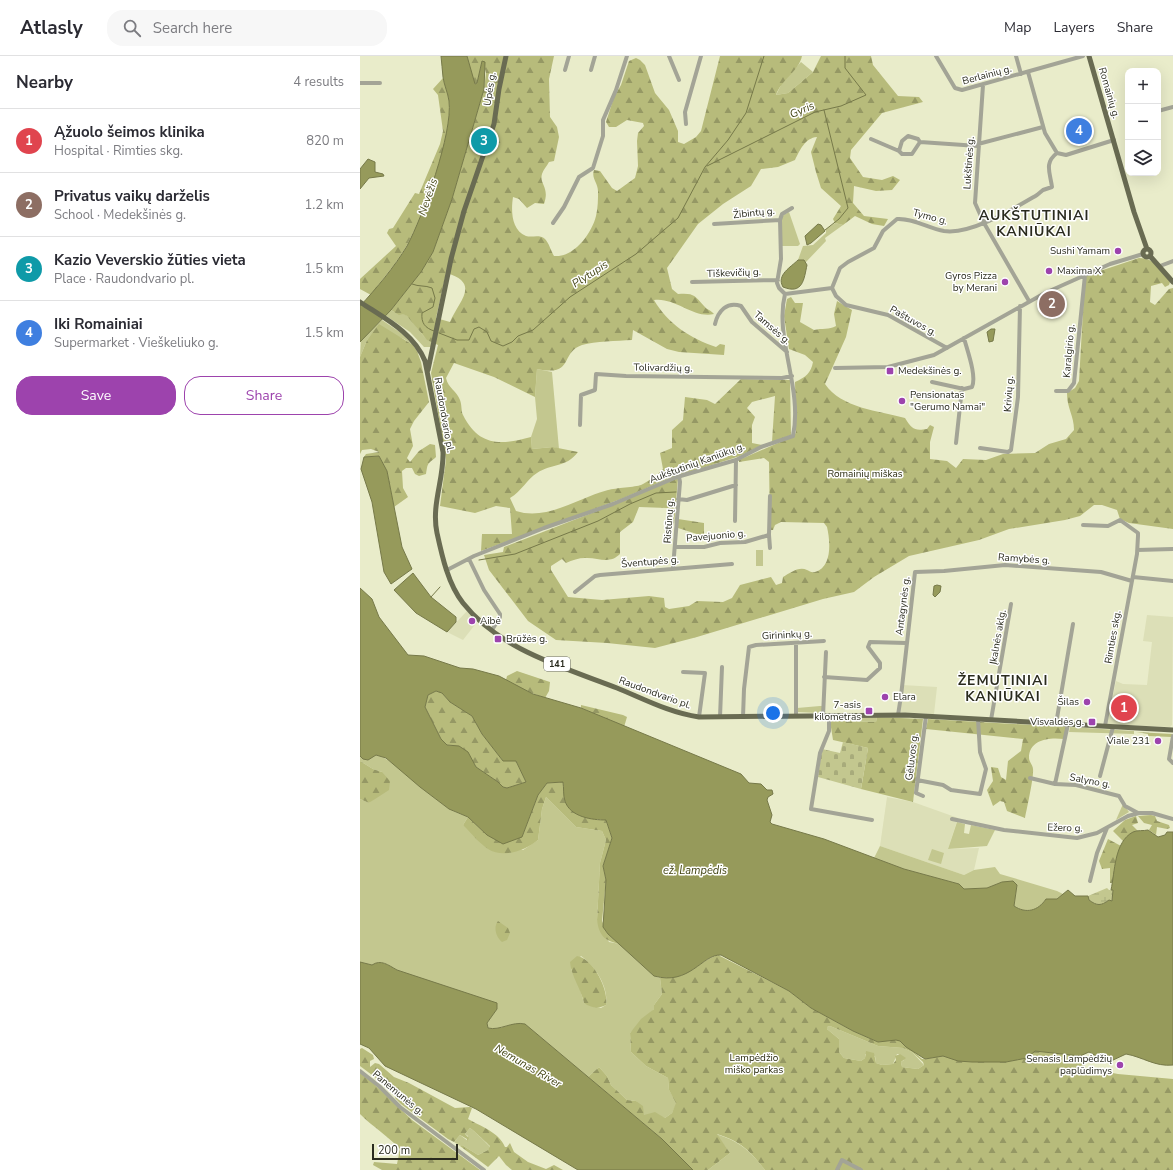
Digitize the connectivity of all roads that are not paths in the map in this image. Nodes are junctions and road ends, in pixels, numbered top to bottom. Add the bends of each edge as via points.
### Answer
1 (506, 56) edge
2 (569, 56) edge
3 (595, 56) edge
4 (627, 56) edge
5 (670, 56) edge
6 (701, 56) edge
7 (936, 56) edge
8 (1016, 56) edge
9 (1083, 56) edge
10 (1090, 56) edge
11 (565, 70) dead end
12 (591, 70) dead end
13 (1028, 72) junction
14 (1021, 74) junction
15 (679, 80) dead end
16 (360, 83) edge
17 (380, 83) dead end
18 (983, 85) junction
19 (1173, 107) edge
20 (1161, 110) edge
21 (494, 124) joint
22 (686, 124) dead end
23 (1043, 127) junction
24 (871, 140) dead end
25 (1114, 140) junction
26 (920, 142) junction
27 (978, 145) junction
28 (899, 151) junction
29 (1057, 153) junction
30 (792, 208) dead end
31 (780, 220) junction
32 (553, 223) dead end
33 (984, 223) junction
34 (714, 224) dead end
35 (1145, 251) junction
36 (1173, 261) edge
37 (1160, 266) junction
38 (1084, 275) junction
39 (778, 280) junction
40 (692, 282) dead end
41 (1173, 282) edge
42 (832, 288) junction
43 (785, 294) junction
44 (1029, 301) junction
45 (360, 302) edge
46 (1020, 306) junction
47 (715, 324) dead end
48 (964, 338) junction
49 (433, 346) junction
50 (418, 348) junction
51 (947, 348) junction
52 (426, 351) junction
53 (787, 352) junction
54 (432, 353) junction
55 (423, 356) junction
56 (835, 368) dead end
57 (427, 373) junction
58 (792, 376) junction
59 (932, 382) dead end
60 (962, 388) junction
61 (1056, 391) dead end
62 (580, 425) dead end
63 (956, 443) dead end
64 (980, 448) dead end
65 (736, 460) junction
66 (679, 477) junction
67 (736, 485) junction
68 (770, 496) dead end
69 (678, 499) junction
70 (735, 522) dead end
71 (1083, 525) dead end
72 (769, 535) junction
73 (675, 547) junction
74 (770, 548) dead end
75 (1173, 549) edge
76 (1138, 550) junction
77 (469, 559) junction
78 (732, 564) dead end
79 (673, 568) junction
80 (447, 570) junction
81 (915, 572) joint
82 (1132, 579) junction
83 (1173, 581) edge
84 (575, 592) dead end
85 (1011, 604) dead end
86 (1073, 624) dead end
87 (492, 630) junction
88 (824, 641) dead end
89 (906, 643) junction
90 (796, 644) junction
91 (826, 652) dead end
92 (722, 667) dead end
93 (684, 672) dead end
94 (824, 677) junction
95 (898, 715) junction
96 (796, 716) junction
97 (823, 716) junction
98 (829, 716) junction
99 (926, 716) junction
100 (699, 717) junction
101 (743, 717) junction
102 (720, 718) junction
103 (978, 719) junction
104 (991, 720) junction
105 (1056, 724) junction
106 (1068, 724) junction
107 (1106, 726) junction
108 (1113, 727) junction
109 (1173, 730) edge
110 (1173, 736) edge
111 (1173, 763) edge
112 (1100, 776) dead end
113 (1030, 778) dead end
114 (917, 780) junction
115 (1055, 784) junction
116 (923, 796) dead end
117 (1139, 813) junction
118 (952, 819) dead end
119 (1173, 819) edge
120 (872, 820) dead end
121 (1107, 828) junction
122 (1090, 881) dead end
123 (360, 1071) edge
124 (484, 1170) edge
125 (837, 1170) edge
126 (861, 1170) edge

1 - 21 main road, Upės g.
2 - 11 street
3 - 12 street
4 - 32 street via 603,120 603,136 593,168 579,177
5 - 15 street
6 - 22 street via 685,112
7 - 18 street, Berlainių g. via 957,89 964,90
8 - 14 street
9 - 13 street, Berlainių g.
10 - 25 main road, Romainių g.
13 - 14 street, Berlainių g.
13 - 23 street
14 - 18 street, Berlainių g.
16 - 17 street
18 - 27 street, Lukštinės g.
19 - 20 street
21 - 49 main road, Raudondvario pl. via 451,258
23 - 27 street
23 - 29 street via 1048,141
24 - 28 street
25 - 29 street via 1066,155
25 - 35 main road, Romainių g.
26 - 27 street
26 - 28 street via 912,154 902,154
26 - 28 street via 906,136
27 - 33 street, Lukštinės g. via 974,199
29 - 33 street via 1048,163 1052,187
30 - 31 street, Žibintų g. via 782,214
31 - 34 street, Žibintų g.
31 - 39 street via 781,259
33 - 42 street, Tymo g. via 959,231 897,219 883,231 874,248 840,268
33 - 44 street, Lukštinės g.
35 - 37 main road, Romainių g. via 1151,252 1150,256
35 - 38 street
36 - 37 street
37 - 41 main road
38 - 44 street
38 - 61 street, Karalgirio g. via 1074,384 1068,391
39 - 40 street, Tiškevičių g.
39 - 43 street via 779,288
42 - 43 street
42 - 51 street, Paštuvos g. via 846,305 888,315
43 - 53 street, Aukštutinių Kaniūkų g. via 782,320
44 - 46 street
45 - 50 main road, 141 via 409,336
46 - 48 street
46 - 64 street, Krivių g. via 1018,397 1011,450 1008,452
47 - 53 street, Tamsės g. via 718,315 726,306 741,306 752,322
48 - 51 street
48 - 60 street via 973,384 970,388
49 - 52 main road
49 - 54 main road, Raudondvario pl.
50 - 52 main road
50 - 55 main road, 141
51 - 56 street via 934,355 893,366
52 - 55 main road
53 - 58 street, Aukštutinių Kaniūkų g.
54 - 55 main road
54 - 57 main road, Raudondvario pl.
55 - 57 main road, Raudondvario pl. / 141
57 - 80 main road, Raudondvario pl. / 141 via 443,452 435,514 436,531
58 - 62 street, Tolivardžių g. via 782,378 596,374 595,390 581,395
58 - 65 street, Aukštutinių Kaniūkų g. via 793,436 761,447
59 - 60 street
60 - 63 street
65 - 66 street, Aukštutinių Kaniūkų g.
65 - 67 street
66 - 69 street, Ristūnų g.
66 - 77 street, Aukštutinių Kaniūkų g.
67 - 69 street via 687,500
67 - 70 street
68 - 72 street
69 - 73 street, Ristūnų g.
71 - 76 street, Rimties skg. via 1108,526 1120,520 1138,533
72 - 73 street, Pavejuonio g. via 745,542
72 - 74 street
73 - 79 street, Ristūnų g.
75 - 76 street
76 - 82 street, Rimties skg.
77 - 80 street, Aukštutinių Kaniūkų g.
77 - 87 street via 484,590 500,614
78 - 79 street, Šventupės g.
79 - 84 street, Šventupės g. via 595,576
80 - 87 main road, Raudondvario pl. / 141 via 462,602
81 - 82 street, Ramybės g. via 1005,564 1101,572
81 - 89 street, Antagynės g.
82 - 83 street, Ramybės g.
82 - 107 street, Rimties skg.
85 - 104 street, Įkalnės aklg.
86 - 105 street
87 - 100 main road, Raudondvario pl. / 141 via 536,656 670,710
88 - 90 street, Girininkų g.
89 - 94 street, Antagynės g. via 870,642 868,647 880,663 880,668 867,680
89 - 95 street, Antagynės g.
90 - 96 street
90 - 101 street, Girininkų g. via 749,647
91 - 94 street
92 - 102 street
93 - 100 street via 705,674
94 - 97 street
95 - 98 main road, Raudondvario pl. / 141
95 - 99 main road, Raudondvario pl. / 141
96 - 97 main road, Raudondvario pl. / 141
96 - 101 main road, Raudondvario pl. / 141
97 - 98 main road, Raudondvario pl. / 141
98 - 120 street via 829,731 820,753 811,809
99 - 103 main road, Raudondvario pl. / 141
99 - 114 street, Gėluvos g.
100 - 102 main road, Raudondvario pl. / 141
101 - 102 main road, Raudondvario pl. / 141
103 - 104 main road, Raudondvario pl. / 141
103 - 114 street via 980,752 986,769 980,794 951,790 943,785
104 - 105 main road, Raudondvario pl. / 141
105 - 106 main road, Raudondvario pl. / 141
106 - 107 main road, Raudondvario pl. / 141
106 - 115 street
107 - 108 main road, Raudondvario pl. / 141
108 - 109 main road, Raudondvario pl. / 141
108 - 112 street
110 - 111 street via 1170,759
113 - 115 street, Salyno g.
114 - 116 street, Gėluvos g. via 916,794
115 - 117 street, Salyno g. via 1076,785 1119,796 1125,806
117 - 119 street, Ežero g. via 1152,813
117 - 121 street, Ežero g.
118 - 121 street, Ežero g. via 1004,830 1077,838
121 - 122 street
123 - 124 street, Panemunės g. via 400,1107
125 - 126 street via 842,1160

